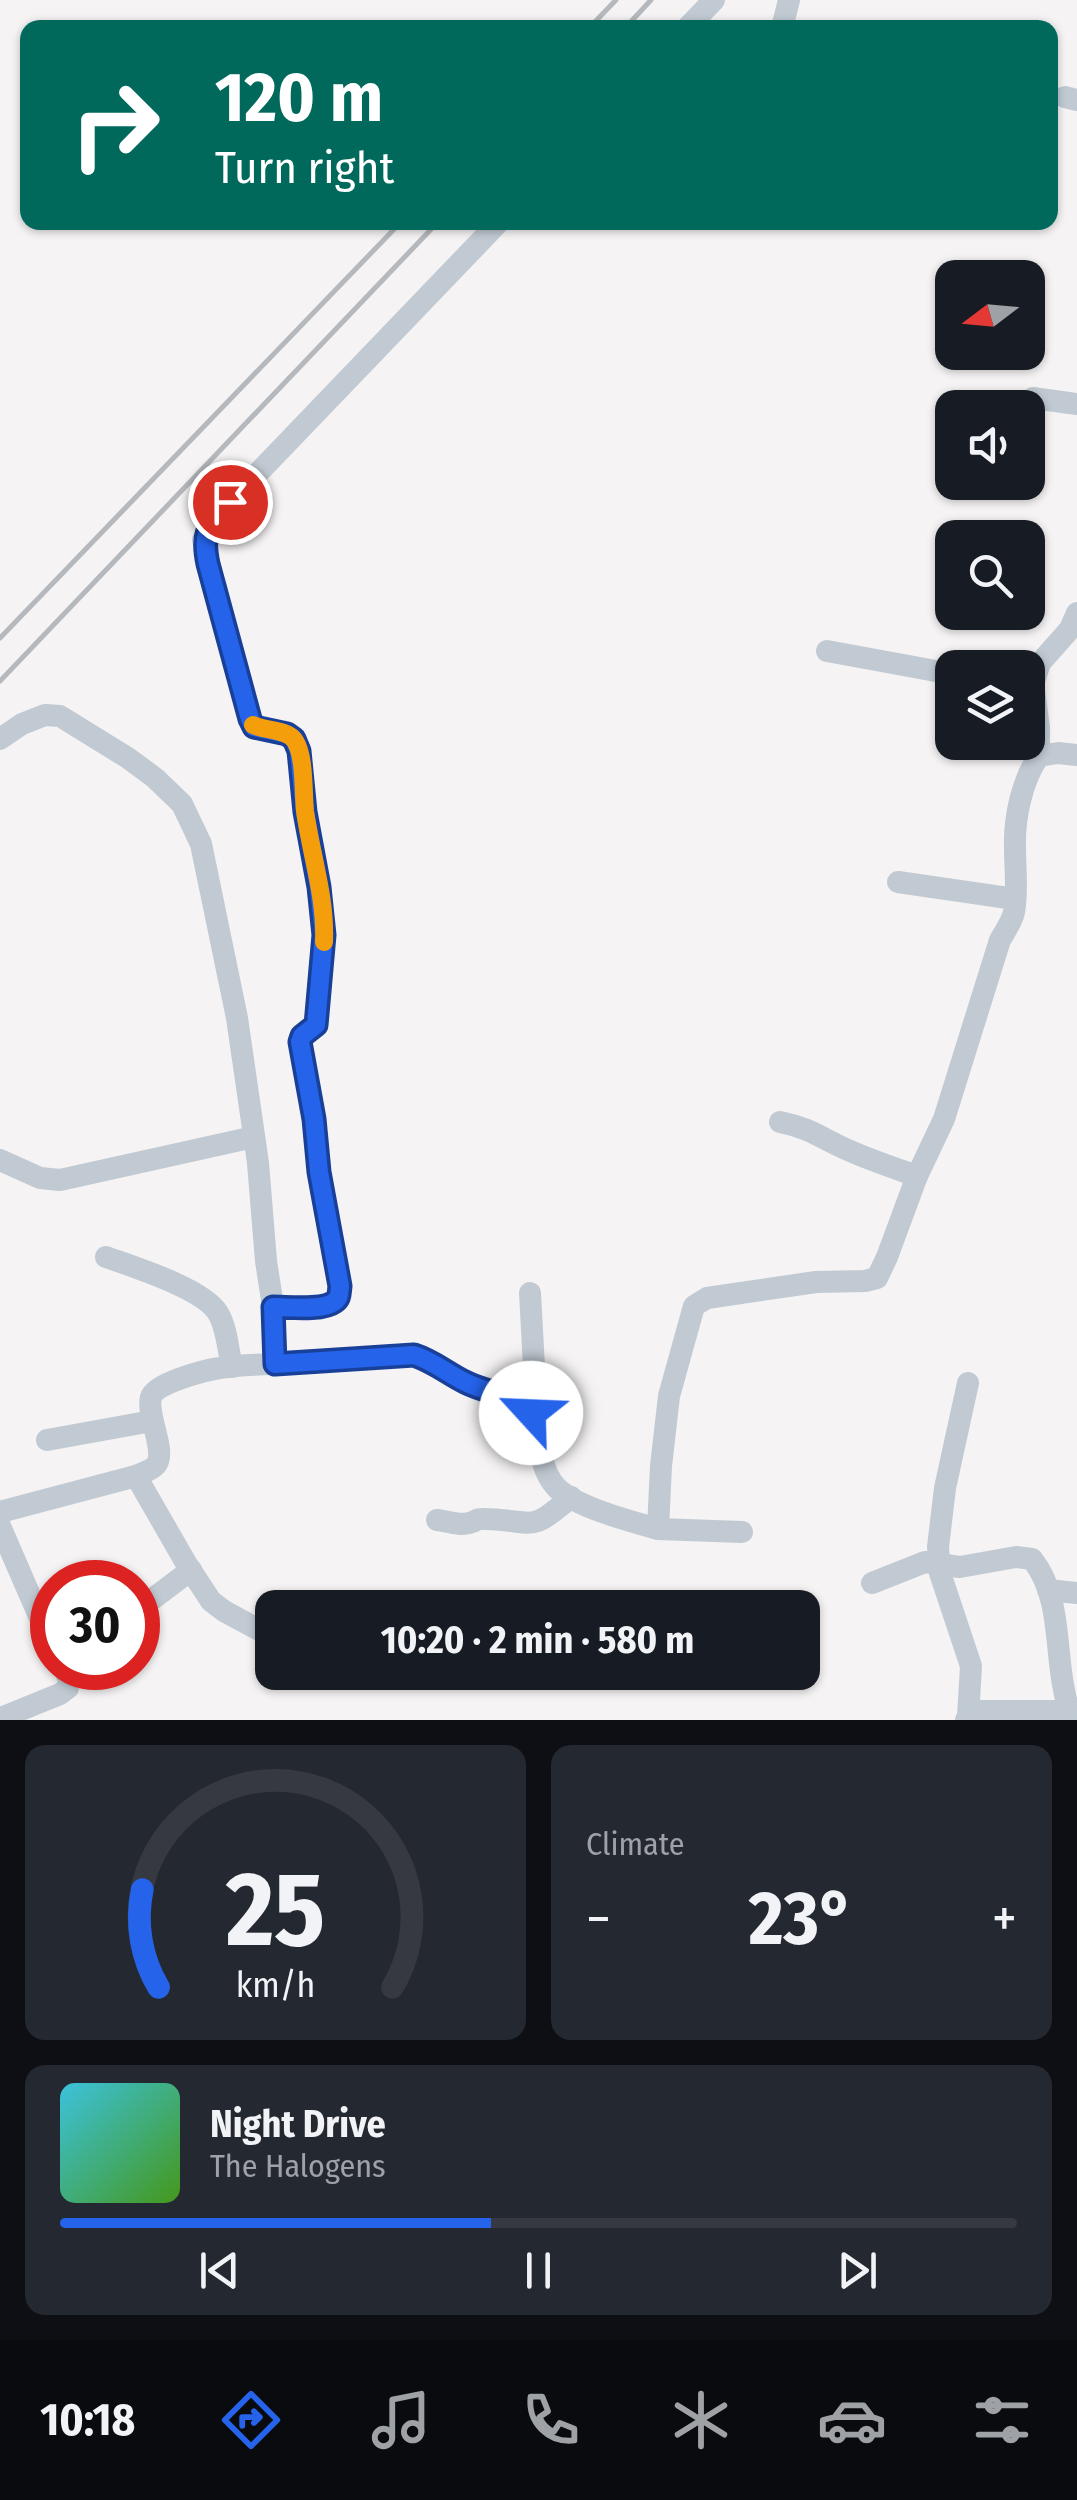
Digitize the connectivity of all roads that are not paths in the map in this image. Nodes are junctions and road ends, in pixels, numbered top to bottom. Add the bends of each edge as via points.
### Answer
1 (714, 0) edge
2 (695, 20) edge
3 (491, 230) edge
4 (1045, 400) edge
5 (1077, 404) edge
6 (1077, 613) edge
7 (826, 650) dead end
8 (1045, 657) edge
9 (935, 671) edge
10 (0, 739) edge
11 (1045, 755) edge
12 (1077, 756) edge
13 (1036, 760) edge
14 (898, 882) dead end
15 (1015, 899) junction
16 (780, 1122) dead end
17 (254, 1137) junction
18 (0, 1160) edge
19 (917, 1176) junction
20 (106, 1257) dead end
21 (530, 1294) dead end
22 (273, 1307) junction
23 (275, 1364) junction
24 (232, 1367) junction
25 (968, 1383) dead end
26 (531, 1413) junction
27 (152, 1421) junction
28 (47, 1440) dead end
29 (136, 1476) junction
30 (571, 1496) junction
31 (0, 1512) edge
32 (438, 1520) dead end
33 (0, 1526) edge
34 (658, 1529) junction
35 (742, 1532) dead end
36 (938, 1564) junction
37 (191, 1570) junction
38 (872, 1584) dead end
39 (1048, 1590) junction
40 (160, 1593) edge
41 (1077, 1593) edge
42 (30, 1595) edge
43 (255, 1628) edge
44 (65, 1690) edge
45 (1072, 1716) edge
46 (1, 1718) edge
47 (967, 1718) edge

1 - 2 street
3 - 22 street via 230,502 203,540 250,719 254,727 287,734 299,751 324,935 316,1025 300,1042 340,1286 338,1298 325,1306
4 - 5 street
6 - 8 street
7 - 9 street
10 - 17 street via 45,715 60,716 128,758 182,804 201,844
11 - 12 street
13 - 15 street via 1014,843
14 - 15 street
15 - 19 street via 944,1118
16 - 19 street
17 - 18 street via 60,1180
17 - 22 street
19 - 34 street via 877,1278 707,1298 694,1306 670,1396
20 - 24 street via 205,1299 222,1322
21 - 26 street via 536,1385
22 - 23 street
23 - 24 street
23 - 26 street via 414,1355 462,1382 509,1395
24 - 27 street via 158,1388 150,1399
25 - 36 street via 945,1488
26 - 30 street via 546,1472
27 - 28 street
27 - 29 street via 158,1462
29 - 31 street
29 - 37 street
30 - 32 street via 529,1524
30 - 34 street
33 - 42 street
34 - 35 street
36 - 38 street via 925,1562
36 - 39 street via 1032,1559
36 - 47 street via 971,1666
37 - 40 street
37 - 43 street via 211,1601
39 - 41 street
39 - 45 street
44 - 46 street
45 - 47 street via 983,1711

